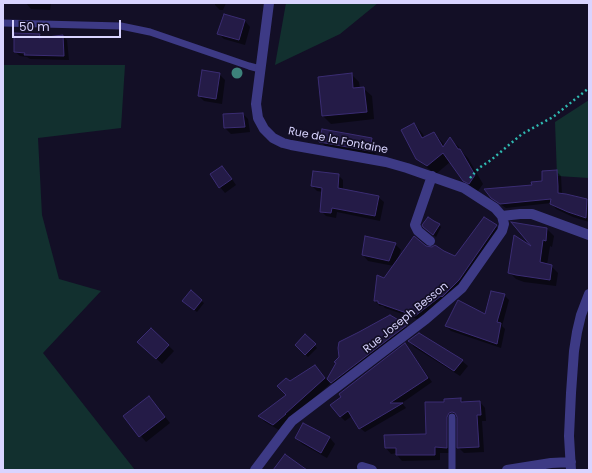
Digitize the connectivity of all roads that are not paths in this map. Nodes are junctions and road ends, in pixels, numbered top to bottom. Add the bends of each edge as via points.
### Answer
1 (269, 3) edge
2 (3, 24) edge
3 (260, 69) junction
4 (432, 176) junction
5 (502, 216) junction
6 (589, 235) edge
7 (430, 242) dead end
8 (589, 294) edge
9 (452, 417) dead end
10 (571, 466) edge
11 (362, 467) dead end
12 (255, 470) edge
13 (372, 470) edge
14 (452, 470) edge
15 (507, 470) edge

1 - 3 street, Rue de la Fontaine
2 - 3 lane via 121,26 150,32
3 - 4 street, Rue de la Fontaine via 256,104 258,118 273,138 291,145 386,162
4 - 5 street, Rue de la Fontaine via 464,188 495,208
4 - 7 street via 415,225
5 - 6 street via 532,214
5 - 12 street, Rue Joseph Besson via 502,231 462,288 426,319 292,421
8 - 10 street via 578,326 574,351 570,393
9 - 14 lane
10 - 15 street via 551,463
11 - 13 street

